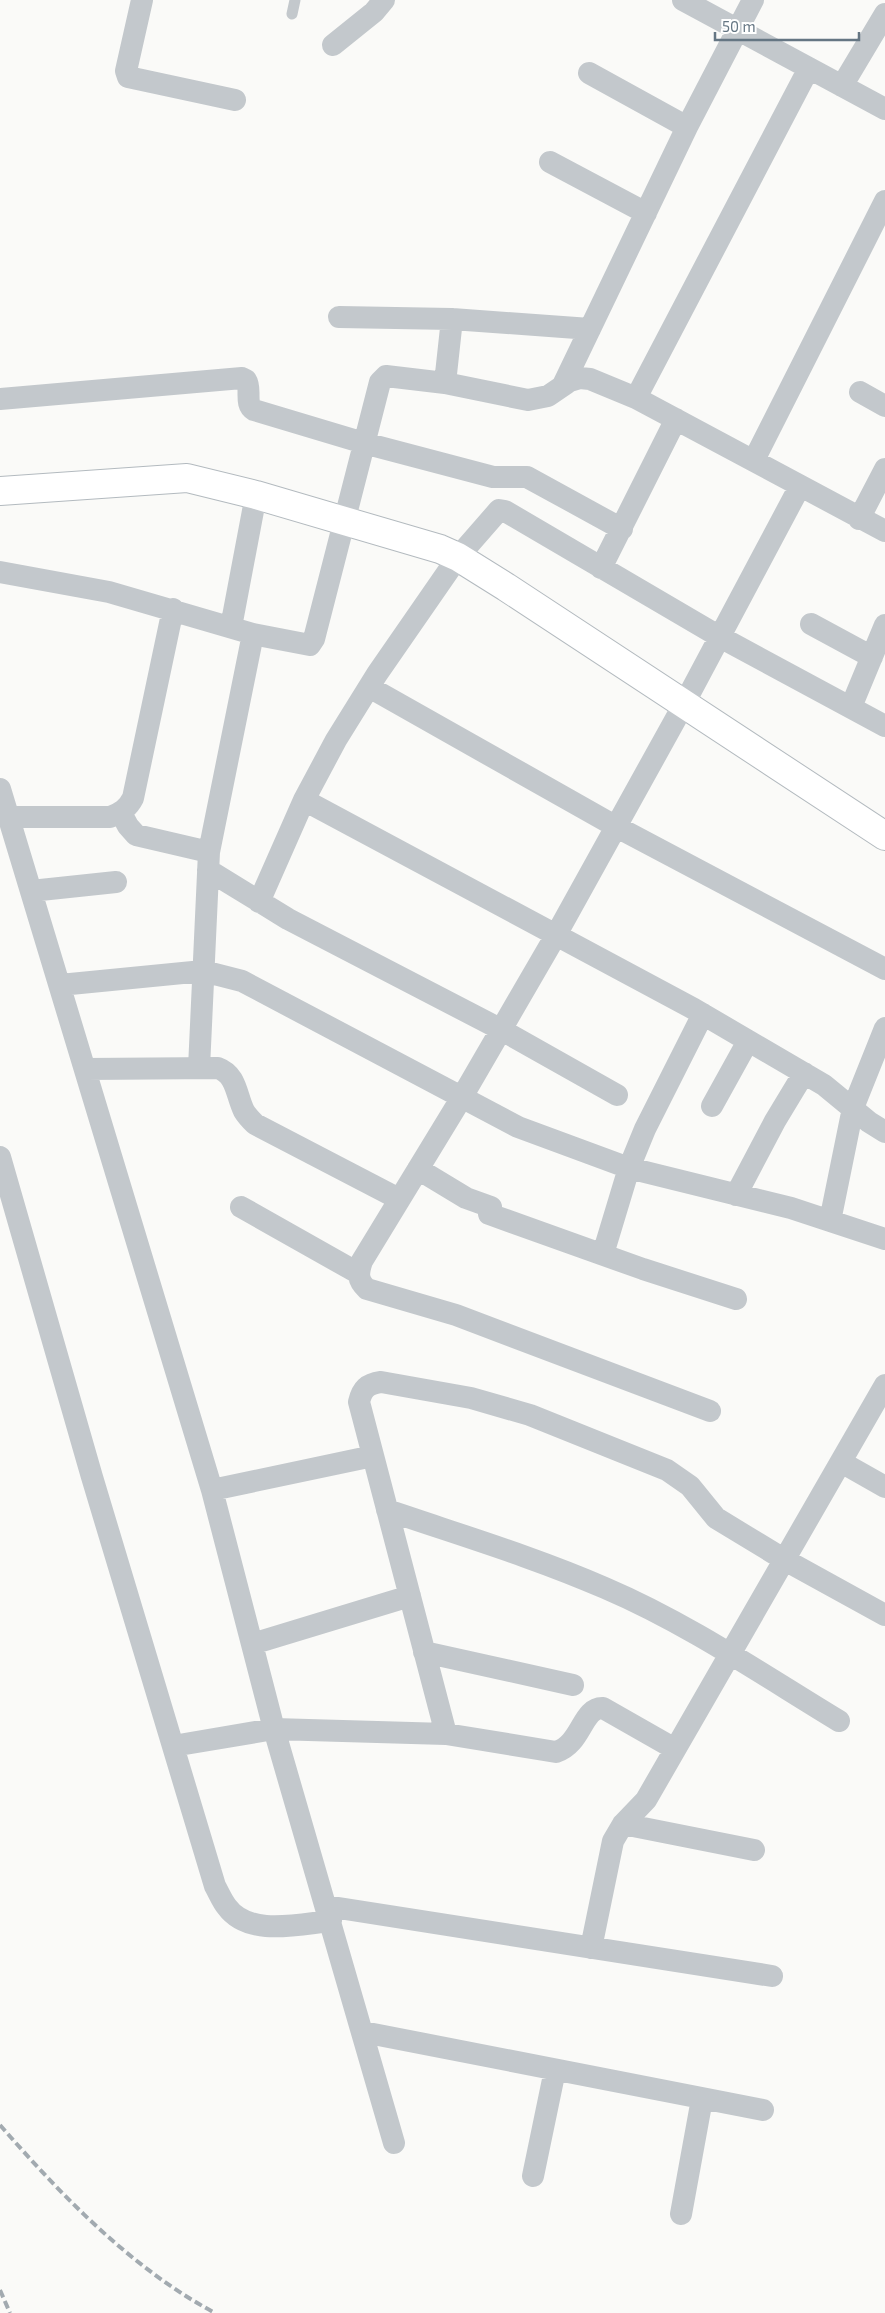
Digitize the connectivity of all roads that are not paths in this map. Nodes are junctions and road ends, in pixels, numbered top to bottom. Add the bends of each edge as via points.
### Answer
1 (142, 0) edge
2 (295, 0) edge
3 (384, 0) edge
4 (683, 0) edge
5 (753, 0) edge
6 (292, 14) dead end
7 (885, 14) edge
8 (739, 29) junction
9 (333, 45) dead end
10 (809, 68) junction
11 (589, 73) dead end
12 (842, 86) junction
13 (234, 100) dead end
14 (885, 109) edge
15 (687, 127) junction
16 (550, 162) dead end
17 (885, 201) edge
18 (646, 213) junction
19 (339, 317) dead end
20 (452, 319) junction
21 (590, 329) junction
22 (445, 383) junction
23 (563, 385) junction
24 (860, 392) dead end
25 (636, 398) junction
26 (0, 399) edge
27 (885, 406) edge
28 (676, 419) junction
29 (364, 444) junction
30 (754, 460) junction
31 (885, 469) edge
32 (800, 486) junction
33 (0, 491) edge
34 (256, 495) junction
35 (858, 519) junction
36 (345, 521) junction
37 (622, 529) junction
38 (885, 532) edge
39 (458, 556) junction
40 (601, 568) junction
41 (0, 572) edge
42 (173, 609) junction
43 (811, 624) dead end
44 (885, 625) edge
45 (231, 628) junction
46 (254, 634) junction
47 (720, 637) junction
48 (872, 657) junction
49 (369, 687) junction
50 (684, 704) junction
51 (851, 707) junction
52 (885, 726) edge
53 (0, 789) edge
54 (304, 800) junction
55 (121, 812) junction
56 (9, 817) junction
57 (615, 826) junction
58 (885, 836) edge
59 (208, 861) junction
60 (116, 882) dead end
61 (31, 891) junction
62 (259, 902) junction
63 (556, 935) junction
64 (885, 970) edge
65 (203, 971) junction
66 (60, 985) junction
67 (703, 1014) junction
68 (885, 1028) edge
69 (500, 1029) junction
70 (748, 1040) junction
71 (199, 1068) junction
72 (86, 1069) junction
73 (804, 1073) junction
74 (616, 1096) dead end
75 (462, 1097) junction
76 (712, 1106) dead end
77 (853, 1108) junction
78 (885, 1132) edge
79 (0, 1157) edge
80 (629, 1168) junction
81 (418, 1169) junction
82 (736, 1195) junction
83 (399, 1199) junction
84 (241, 1207) dead end
85 (830, 1221) junction
86 (885, 1239) edge
87 (603, 1254) junction
88 (358, 1273) junction
89 (736, 1299) dead end
90 (885, 1386) edge
91 (710, 1411) dead end
92 (373, 1456) junction
93 (841, 1462) junction
94 (885, 1487) edge
95 (212, 1490) junction
96 (387, 1510) junction
97 (785, 1560) junction
98 (410, 1596) junction
99 (885, 1615) edge
100 (252, 1644) junction
101 (424, 1652) junction
102 (730, 1655) junction
103 (573, 1686) dead end
104 (839, 1721) dead end
105 (274, 1728) junction
106 (446, 1734) junction
107 (173, 1746) junction
108 (675, 1749) junction
109 (623, 1824) junction
110 (754, 1850) dead end
111 (329, 1914) junction
112 (591, 1948) junction
113 (772, 1976) dead end
114 (363, 2032) junction
115 (554, 2070) junction
116 (702, 2098) junction
117 (762, 2110) dead end
118 (394, 2143) dead end
119 (533, 2176) dead end
120 (681, 2214) dead end

1 - 13 street via 126,71 128,77
2 - 6 lane
3 - 9 street
4 - 8 street
5 - 8 street
7 - 12 street
8 - 10 street
8 - 15 street
10 - 12 street
10 - 25 street
11 - 15 street
12 - 14 street
15 - 18 street
16 - 18 street
17 - 30 street
18 - 21 street
19 - 20 street
20 - 21 street
20 - 22 street
21 - 23 street
22 - 23 street via 528,400 548,396
22 - 29 street via 383,377
23 - 25 street via 570,380 590,379
24 - 27 street
25 - 28 street
26 - 29 street via 242,378 249,384 249,404 254,410
28 - 30 street
28 - 37 street
29 - 36 street
29 - 37 street via 494,477 527,478
30 - 32 street
31 - 35 street
32 - 35 street
32 - 47 street
33 - 34 street via 187,478
34 - 36 street
34 - 45 street
35 - 38 street
36 - 39 street
36 - 46 street via 312,643 307,646
37 - 40 street
39 - 40 street via 499,510
39 - 49 street
39 - 50 street
40 - 47 street
41 - 42 street via 109,592
42 - 45 street
42 - 55 street via 133,798
43 - 48 street
44 - 48 street
45 - 46 street
46 - 59 street
47 - 50 street
47 - 51 street
48 - 51 street
49 - 54 street
49 - 57 street
50 - 57 street
50 - 58 street
51 - 52 street
53 - 56 street
54 - 62 street
54 - 63 street
55 - 56 street via 110,817
55 - 59 street via 136,835
56 - 61 street
57 - 63 street
57 - 64 street
59 - 62 street
59 - 65 street
60 - 61 street
61 - 66 street
62 - 69 street
63 - 67 street
63 - 69 street
65 - 66 street
65 - 71 street
65 - 75 street via 242,981
66 - 72 street
67 - 70 street
67 - 80 street via 658,1101
68 - 77 street
69 - 74 street
69 - 75 street
70 - 73 street
70 - 76 street
71 - 72 street
71 - 83 street via 218,1068 232,1076 245,1113 254,1124
72 - 95 street
73 - 77 street
73 - 82 street via 774,1121
75 - 80 street via 518,1126
75 - 81 street
77 - 78 street
77 - 85 street
79 - 107 street
80 - 82 street
80 - 87 street
81 - 83 street
81 - 87 street via 490,1211
82 - 85 street
83 - 88 street
84 - 88 street
85 - 86 street
87 - 89 street
88 - 91 street via 360,1283 367,1289 456,1315
90 - 93 street
92 - 95 street
92 - 96 street
92 - 97 street via 359,1402 361,1391 370,1384 381,1382 471,1398 530,1415 667,1470 690,1486 716,1518
93 - 94 street
93 - 97 street
95 - 100 street
96 - 98 street
96 - 102 street via 606,1588
97 - 99 street
97 - 102 street
98 - 100 street
98 - 101 street
100 - 105 street
101 - 103 street
101 - 106 street
102 - 104 street
102 - 108 street
105 - 106 street
105 - 107 street
105 - 111 street
106 - 108 street via 556,1752 573,1742 591,1711 603,1708
107 - 111 street via 215,1886 227,1908 242,1920 260,1926
108 - 109 street via 646,1800
109 - 110 street
109 - 112 street via 613,1841
111 - 112 street
111 - 114 street
112 - 113 street
114 - 115 street
114 - 118 street
115 - 116 street
115 - 119 street
116 - 117 street
116 - 120 street

